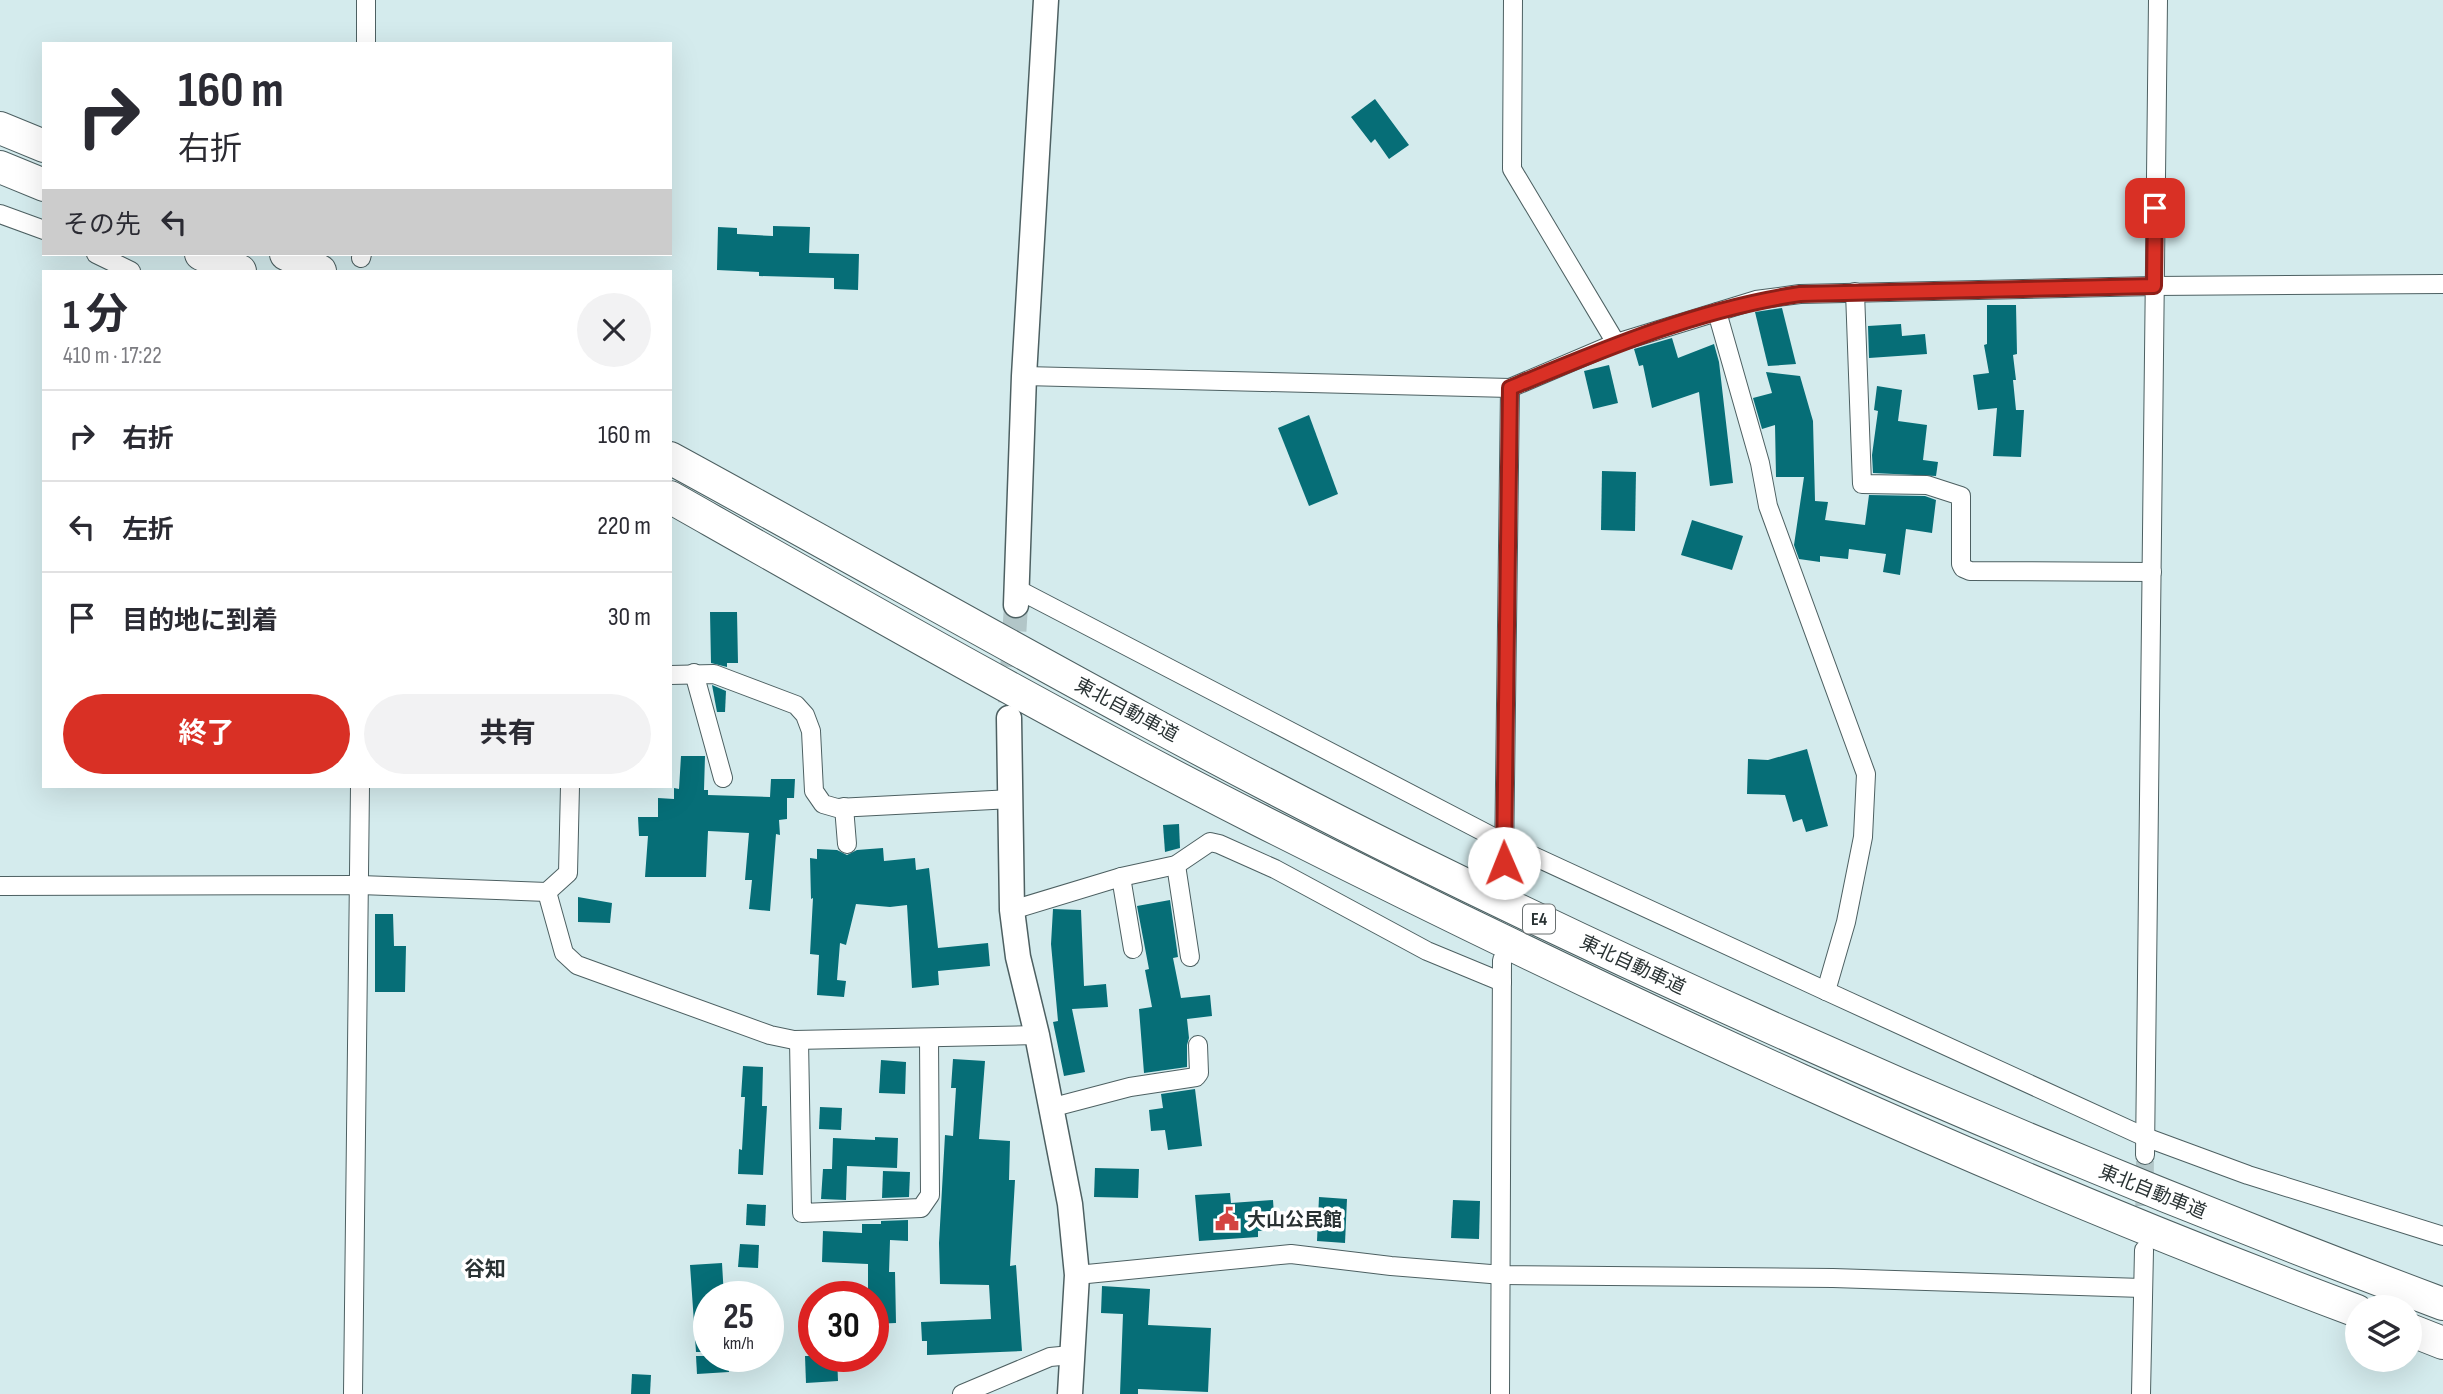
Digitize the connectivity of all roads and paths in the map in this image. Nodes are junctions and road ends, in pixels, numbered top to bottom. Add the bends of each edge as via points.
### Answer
1 (366, 0) edge
2 (1045, 0) edge
3 (1513, 0) edge
4 (2158, 0) edge
5 (366, 42) edge
6 (0, 128) edge
7 (42, 145) edge
8 (0, 167) edge
9 (42, 184) edge
10 (0, 214) edge
11 (42, 229) edge
12 (100, 256) edge
13 (206, 256) edge
14 (290, 256) edge
15 (129, 270) edge
16 (238, 270) edge
17 (318, 270) edge
18 (2443, 284) edge
19 (2154, 286) junction
20 (1855, 292) junction
21 (1717, 312) junction
22 (1616, 343) junction
23 (1024, 376) junction
24 (1510, 388) junction
25 (672, 459) edge
26 (672, 498) edge
27 (2151, 572) junction
28 (1016, 597) joint
29 (694, 674) junction
30 (672, 675) edge
31 (1009, 718) tunnel mouth
32 (723, 778) dead end
33 (360, 788) edge
34 (570, 788) edge
35 (1012, 799) junction
36 (844, 807) junction
37 (1503, 842) junction
38 (847, 844) dead end
39 (1504, 863) tunnel mouth
40 (1176, 865) junction
41 (1121, 877) junction
42 (0, 886) edge
43 (360, 886) junction
44 (547, 892) junction
45 (1012, 910) junction
46 (1133, 949) dead end
47 (1189, 957) dead end
48 (1502, 960) tunnel mouth
49 (1502, 982) junction
50 (1826, 991) junction
51 (1037, 1035) junction
52 (929, 1038) junction
53 (799, 1040) junction
54 (1198, 1045) dead end
55 (1050, 1108) junction
56 (2145, 1146) junction
57 (2443, 1236) edge
58 (2144, 1250) tunnel mouth
59 (1077, 1275) junction
60 (1503, 1275) junction
61 (2143, 1288) junction
62 (2443, 1304) edge
63 (2345, 1306) edge
64 (2422, 1335) edge
65 (2443, 1343) edge
66 (1071, 1355) junction
67 (353, 1394) edge
68 (962, 1394) edge
69 (1070, 1394) edge
70 (1500, 1394) edge
71 (2141, 1394) edge

1 - 5 street
2 - 23 street
3 - 22 street via 1512,169
4 - 19 street
6 - 7 highway
8 - 9 highway
10 - 11 street
12 - 15 street
13 - 16 highway
14 - 17 highway
18 - 19 street
19 - 20 street
19 - 27 street
20 - 21 street via 1756,300
20 - 27 street via 1862,484 1927,485 1961,496 1961,564 1970,571
21 - 22 street
21 - 50 street via 1768,506 1866,774 1863,837
22 - 24 street
23 - 24 street
23 - 28 street
24 - 37 street
25 - 62 highway, 東北自動車道 / E4 via 1269,784 1667,981 2153,1191
26 - 63 highway, 東北自動車道 / E4 via 1038,702 1254,817 1532,956 1953,1146
27 - 56 street
28 - 37 street
29 - 30 street
29 - 32 street
29 - 36 street via 714,674 796,705 811,731 817,798 823,804
31 - 35 street
33 - 43 street
34 - 44 street via 568,873
35 - 36 street
35 - 45 street
36 - 38 street
37 - 39 street
37 - 50 street
40 - 41 street
40 - 47 street
40 - 49 street via 1209,842 1219,844 1427,951
41 - 45 street
41 - 46 street
42 - 43 street
43 - 44 street
43 - 67 street
44 - 53 street via 565,953 577,965 759,1031
45 - 51 street
48 - 49 street
49 - 60 street
50 - 56 street
51 - 52 street
51 - 55 street
52 - 53 street
52 - 53 street via 930,1195 921,1208 802,1213
54 - 55 street via 1196,1077 1130,1087
55 - 59 street via 1070,1204
56 - 57 street
58 - 61 street
59 - 60 street via 1292,1254
59 - 66 street
60 - 61 street via 1833,1278
60 - 70 street
61 - 71 street
64 - 65 highway
66 - 68 street via 1050,1357
66 - 69 street

